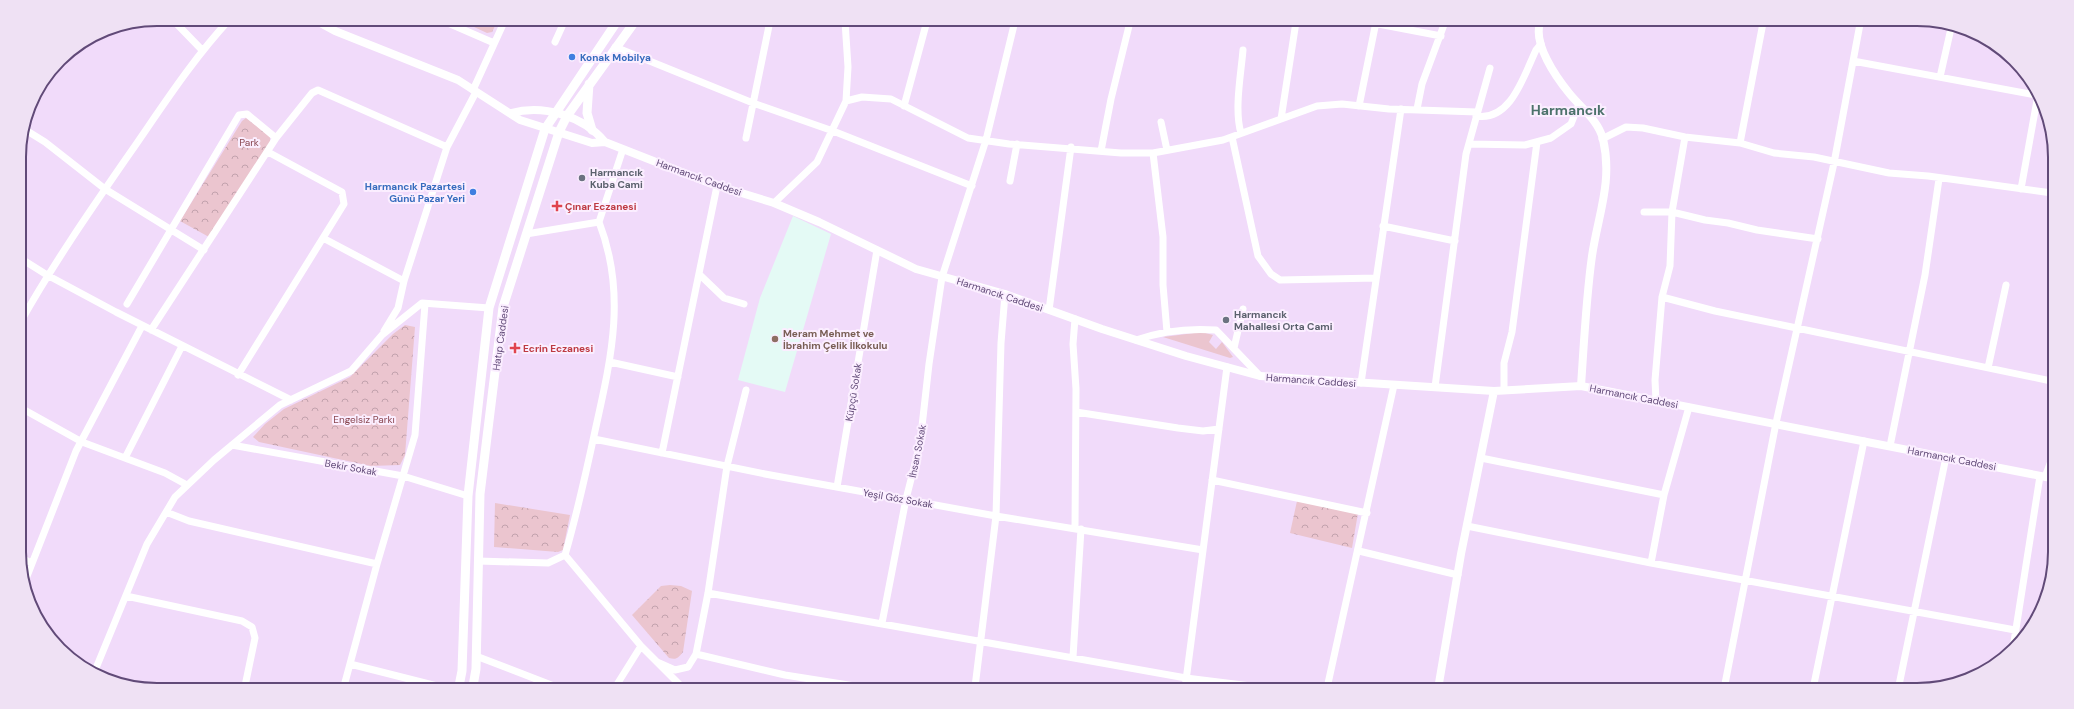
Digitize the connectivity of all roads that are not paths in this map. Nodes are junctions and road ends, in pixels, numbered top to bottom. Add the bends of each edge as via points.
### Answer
1 (179, 26) edge
2 (224, 26) edge
3 (333, 26) edge
4 (454, 26) edge
5 (502, 26) edge
6 (562, 26) edge
7 (614, 26) edge
8 (631, 26) edge
9 (769, 26) edge
10 (845, 26) edge
11 (926, 26) edge
12 (1014, 26) edge
13 (1129, 26) edge
14 (1295, 26) edge
15 (1372, 26) edge
16 (1389, 26) edge
17 (1444, 26) edge
18 (1539, 26) edge
19 (1762, 26) edge
20 (1860, 26) edge
21 (1951, 30) edge
22 (1441, 36) junction
23 (555, 42) dead end
24 (494, 43) junction
25 (1541, 44) junction
26 (615, 47) junction
27 (202, 50) junction
28 (1244, 50) dead end
29 (1853, 61) junction
30 (1490, 68) dead end
31 (1940, 77) junction
32 (590, 82) junction
33 (475, 91) junction
34 (2032, 94) edge
35 (846, 101) junction
36 (753, 103) junction
37 (1579, 104) junction
38 (904, 106) junction
39 (1359, 106) junction
40 (2037, 106) edge
41 (1401, 109) junction
42 (1417, 109) junction
43 (557, 112) junction
44 (511, 113) junction
45 (1476, 114) junction
46 (567, 116) junction
47 (1281, 119) junction
48 (1161, 122) dead end
49 (545, 129) junction
50 (592, 130) junction
51 (834, 131) junction
52 (28, 132) edge
53 (559, 132) junction
54 (1241, 133) junction
55 (1232, 137) junction
56 (276, 138) junction
57 (746, 138) dead end
58 (1684, 138) junction
59 (1602, 139) junction
60 (986, 140) junction
61 (605, 142) junction
62 (1537, 142) junction
63 (1740, 143) junction
64 (1017, 144) junction
65 (1469, 144) junction
66 (447, 147) junction
67 (1071, 147) junction
68 (623, 149) junction
69 (1101, 150) junction
70 (1167, 150) junction
71 (268, 152) junction
72 (1153, 153) junction
73 (1834, 163) junction
74 (1939, 179) junction
75 (1010, 181) dead end
76 (717, 186) junction
77 (972, 186) junction
78 (105, 189) junction
79 (2021, 189) junction
80 (2048, 192) edge
81 (774, 203) junction
82 (1644, 212) dead end
83 (1672, 212) junction
84 (600, 222) junction
85 (1383, 226) junction
86 (172, 229) junction
87 (526, 234) junction
88 (323, 238) junction
89 (1818, 239) junction
90 (1455, 241) junction
91 (204, 250) junction
92 (877, 250) junction
93 (26, 262) edge
94 (699, 274) junction
95 (47, 275) junction
96 (942, 277) junction
97 (1376, 278) junction
98 (404, 281) junction
99 (2006, 285) dead end
100 (1005, 294) junction
101 (1662, 298) junction
102 (127, 304) dead end
103 (426, 304) junction
104 (744, 304) dead end
105 (489, 308) junction
106 (1243, 309) dead end
107 (1049, 310) junction
108 (26, 312) edge
109 (1075, 319) junction
110 (142, 326) junction
111 (1798, 328) junction
112 (151, 330) junction
113 (1167, 332) junction
114 (382, 335) junction
115 (1136, 340) junction
116 (182, 346) junction
117 (1234, 348) junction
118 (1910, 352) junction
119 (610, 362) junction
120 (1227, 367) junction
121 (1988, 368) junction
122 (238, 374) junction
123 (1260, 376) junction
124 (678, 377) junction
125 (2048, 380) edge
126 (1361, 383) junction
127 (1394, 385) junction
128 (1581, 386) junction
129 (1435, 387) junction
130 (746, 390) dead end
131 (1504, 390) junction
132 (1494, 391) junction
133 (292, 400) junction
134 (1656, 400) junction
135 (1689, 407) junction
136 (26, 411) edge
137 (1076, 412) junction
138 (1776, 423) junction
139 (1219, 429) junction
140 (594, 439) junction
141 (1864, 441) junction
142 (82, 442) junction
143 (232, 445) junction
144 (1890, 446) junction
145 (662, 453) junction
146 (1946, 457) junction
147 (125, 458) junction
148 (1481, 458) junction
149 (727, 466) junction
150 (403, 476) junction
151 (2045, 477) edge
152 (1212, 480) junction
153 (187, 485) junction
154 (838, 487) junction
155 (1664, 495) junction
156 (468, 496) junction
157 (906, 500) junction
158 (166, 512) junction
159 (1367, 513) junction
160 (996, 516) junction
161 (1467, 526) junction
162 (1078, 529) junction
163 (1203, 550) junction
164 (1359, 551) junction
165 (565, 555) junction
166 (26, 560) edge
167 (478, 561) junction
168 (31, 563) junction
169 (1651, 563) junction
170 (377, 564) junction
171 (28, 572) edge
172 (1458, 575) junction
173 (1746, 581) junction
174 (708, 593) junction
175 (126, 596) junction
176 (1832, 596) junction
177 (1914, 611) junction
178 (882, 623) junction
179 (2015, 630) junction
180 (2014, 639) edge
181 (982, 640) junction
182 (641, 646) junction
183 (696, 654) junction
184 (476, 656) junction
185 (1072, 657) junction
186 (657, 662) junction
187 (350, 664) junction
188 (96, 668) edge
189 (1186, 678) junction
190 (246, 683) edge
191 (345, 683) edge
192 (425, 683) edge
193 (460, 683) edge
194 (473, 683) edge
195 (546, 683) edge
196 (618, 683) edge
197 (678, 683) edge
198 (836, 683) edge
199 (976, 683) edge
200 (1186, 683) edge
201 (1226, 683) edge
202 (1329, 683) edge
203 (1439, 683) edge
204 (1725, 683) edge
205 (1814, 683) edge
206 (1899, 683) edge

1 - 27 street
2 - 27 street
3 - 33 street via 458,80
4 - 24 street
5 - 24 street
6 - 23 street
7 - 43 main road, Hatıp Caddesi
8 - 26 main road, Hatıp Caddesi
9 - 36 street
10 - 35 street via 848,67
11 - 38 street
12 - 60 street, İhsan Sokak
13 - 69 street
14 - 47 street
15 - 39 street
16 - 22 street
17 - 22 street
18 - 25 street
19 - 63 street
20 - 29 street
21 - 31 street
22 - 42 street via 1422,84
24 - 33 street
25 - 37 street via 1543,52 1568,93
25 - 45 street via 1511,102 1485,117
26 - 32 main road, Hatıp Caddesi
26 - 36 street
27 - 78 street
28 - 54 street via 1238,112
29 - 31 street
29 - 73 street
30 - 45 street
31 - 34 street
32 - 46 main road, Hatıp Caddesi
32 - 50 main road via 587,105
33 - 44 street
33 - 66 street
35 - 38 street via 862,97 891,99
35 - 51 street
36 - 51 street
36 - 57 street
37 - 59 street via 1595,122
37 - 62 street via 1571,124 1551,138
38 - 60 street via 968,138
39 - 41 street
39 - 47 street via 1317,106
40 - 79 street
41 - 42 street
41 - 85 street
42 - 45 street
43 - 44 street via 522,110
43 - 46 street
43 - 49 main road, Hatıp Caddesi
44 - 49 street via 520,120
45 - 65 street
46 - 50 street
46 - 53 main road, Hatıp Caddesi
47 - 54 street
48 - 70 street
49 - 53 street
49 - 105 main road, Hatıp Caddesi
50 - 61 street
51 - 77 street
51 - 81 street via 817,162
52 - 78 street
53 - 61 street via 592,143
53 - 87 main road, Hatıp Caddesi
54 - 55 street
55 - 70 street
55 - 97 street via 1258,256 1271,274 1280,280
56 - 66 street via 312,93 318,90
56 - 71 street
56 - 86 street via 247,114 239,115
58 - 59 street via 1643,128 1626,127
58 - 63 street
58 - 83 street
59 - 128 street via 1608,177 1592,256
60 - 64 street
60 - 77 street, İhsan Sokak
61 - 68 street, Harmancık Caddesi
62 - 65 street via 1526,145
62 - 131 street via 1512,332 1504,363
63 - 73 street via 1774,153 1814,157
64 - 67 street
64 - 75 street
65 - 90 street
66 - 98 street
67 - 69 street
67 - 107 street
68 - 76 street, Harmancık Caddesi
68 - 84 street
69 - 72 street
70 - 72 street
71 - 88 street via 342,192 344,204
71 - 91 street
72 - 113 street via 1163,237 1163,285
73 - 74 street
73 - 89 street
74 - 79 street
74 - 118 street via 1926,275
76 - 81 street, Harmancık Caddesi
76 - 94 street
77 - 96 street, İhsan Sokak
78 - 86 street
78 - 95 street
79 - 80 street
81 - 92 street, Harmancık Caddesi
82 - 83 street
83 - 89 street via 1758,230
83 - 101 street via 1670,266
84 - 87 street
84 - 119 street via 610,261 616,311
85 - 90 street
85 - 97 street
86 - 91 street
86 - 102 street
87 - 167 main road, Hatıp Caddesi via 503,307 480,494
88 - 98 street
88 - 122 street
89 - 111 street
90 - 129 street
91 - 112 street
92 - 96 street, Harmancık Caddesi via 916,270
92 - 154 street, Küpçü Sokak
93 - 95 street
94 - 104 street via 724,298
94 - 124 street
95 - 108 street
95 - 110 street
96 - 100 street, Harmancık Caddesi
96 - 157 street, İhsan Sokak via 920,444
97 - 126 street
98 - 114 street via 398,308
99 - 121 street
100 - 107 street, Harmancık Caddesi
100 - 160 street via 1001,343
101 - 111 street
101 - 134 street via 1655,380
103 - 105 street
103 - 114 street via 422,304
103 - 150 street via 415,435
105 - 156 main road, Hatıp Caddesi
106 - 117 street
107 - 109 street, Harmancık Caddesi
109 - 115 street, Harmancık Caddesi
109 - 137 street via 1073,344
110 - 112 street
110 - 142 street
111 - 118 street
111 - 138 street
112 - 116 street
113 - 115 street
113 - 117 street via 1193,328 1216,330
114 - 133 street via 351,371
115 - 120 street, Harmancık Caddesi
116 - 122 street
116 - 147 street
117 - 123 street
118 - 121 street
118 - 144 street
119 - 124 street
119 - 140 street
120 - 123 street, Harmancık Caddesi
120 - 139 street
121 - 125 street
122 - 133 street
123 - 126 street, Harmancık Caddesi
124 - 145 street
126 - 127 street, Harmancık Caddesi
127 - 129 street, Harmancık Caddesi
127 - 159 street
128 - 131 street, Harmancık Caddesi
128 - 134 street, Harmancık Caddesi
129 - 132 street, Harmancık Caddesi
130 - 149 street
131 - 132 street, Harmancık Caddesi
132 - 148 street
133 - 143 street via 280,405
134 - 135 street, Harmancık Caddesi
135 - 138 street, Harmancık Caddesi
135 - 155 street
136 - 142 street
137 - 139 street via 1184,429
137 - 162 street
138 - 141 street, Harmancık Caddesi
138 - 173 street
139 - 152 street
140 - 145 street, Yeşil Göz Sokak
140 - 165 street
141 - 144 street, Harmancık Caddesi
141 - 176 street
142 - 147 street
142 - 168 street via 76,451
143 - 150 street, Bekir Sokak
143 - 153 street
144 - 146 street, Harmancık Caddesi
145 - 149 street, Yeşil Göz Sokak
146 - 151 street, Harmancık Caddesi
146 - 177 street
147 - 153 street via 165,473
148 - 155 street
148 - 161 street
149 - 154 street, Yeşil Göz Sokak
149 - 174 street
150 - 156 street, Bekir Sokak
150 - 170 street
151 - 179 street
152 - 159 street
152 - 163 street
153 - 158 street via 175,497
154 - 157 street, Yeşil Göz Sokak
155 - 169 street
156 - 193 main road, Hatıp Caddesi
157 - 160 street, Yeşil Göz Sokak
157 - 178 street, İhsan Sokak
158 - 170 street via 189,521
158 - 175 street via 147,544
159 - 164 street
160 - 162 street, Yeşil Göz Sokak
160 - 181 street
161 - 169 street
161 - 172 street
162 - 163 street, Yeşil Göz Sokak
162 - 185 street
163 - 189 street
164 - 172 street
164 - 202 street
165 - 167 street via 548,563
165 - 182 street
166 - 168 street
167 - 184 main road, Hatıp Caddesi
168 - 171 street
169 - 173 street
170 - 187 street
172 - 203 street
173 - 176 street
173 - 204 street
174 - 178 street
174 - 183 street
175 - 188 street
175 - 190 street via 242,621 252,627 255,638
176 - 177 street
176 - 205 street
177 - 179 street
177 - 206 street
178 - 181 street
179 - 180 street
181 - 185 street
181 - 199 street
182 - 186 street
182 - 196 street
183 - 186 street via 688,667 675,670
183 - 198 street via 785,675
184 - 194 main road, Hatıp Caddesi
184 - 195 street
185 - 189 street
186 - 197 street
187 - 191 street
187 - 192 street
189 - 200 street
189 - 201 street

